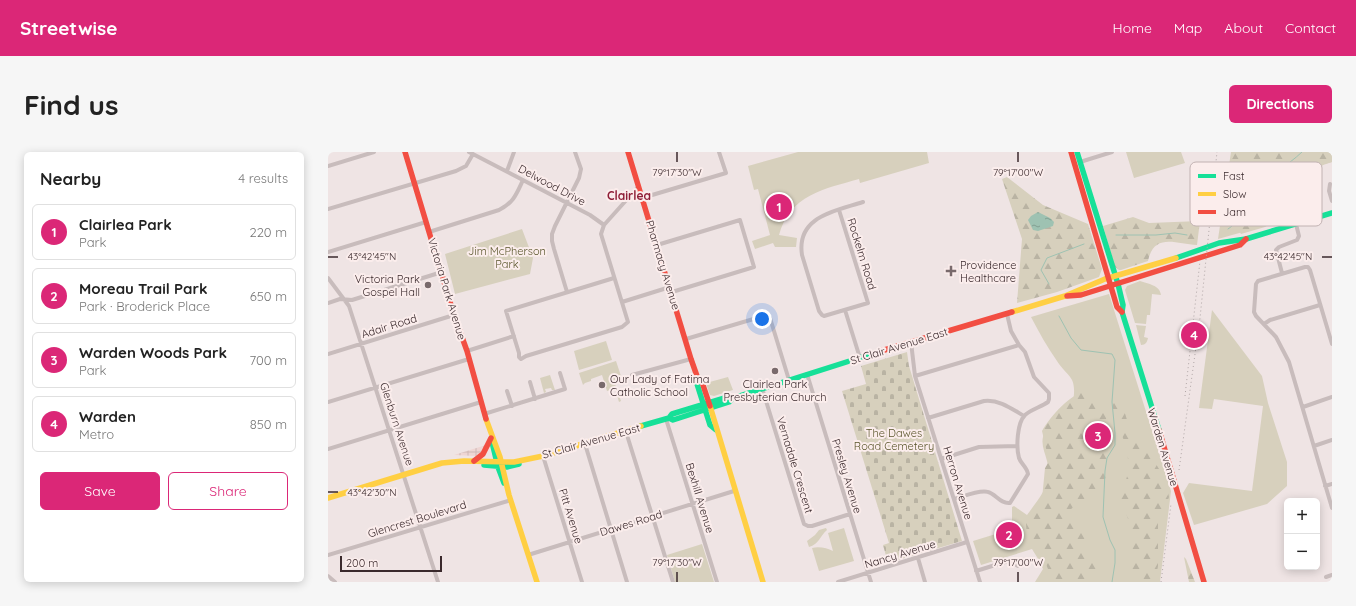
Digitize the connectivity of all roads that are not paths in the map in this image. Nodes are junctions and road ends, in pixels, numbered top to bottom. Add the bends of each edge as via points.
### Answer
1 (374, 152) edge
2 (405, 152) edge
3 (514, 152) edge
4 (575, 152) edge
5 (628, 152) edge
6 (719, 152) edge
7 (1071, 152) edge
8 (1077, 152) edge
9 (1112, 152) edge
10 (471, 153) edge
11 (1080, 162) junction
12 (328, 166) edge
13 (507, 171) junction
14 (523, 180) junction
15 (415, 183) junction
16 (1330, 184) dead end
17 (639, 186) junction
18 (642, 198) junction
19 (1332, 201) edge
20 (863, 202) dead end
21 (567, 203) junction
22 (328, 209) edge
23 (840, 210) junction
24 (1332, 213) edge
25 (1322, 216) edge
26 (426, 222) junction
27 (604, 225) junction
28 (1289, 226) edge
29 (1296, 226) edge
30 (429, 232) junction
31 (1246, 239) junction
32 (657, 245) junction
33 (328, 252) edge
34 (442, 272) junction
35 (1282, 273) junction
36 (1115, 276) junction
37 (328, 278) edge
38 (614, 278) junction
39 (1109, 278) junction
40 (1118, 284) junction
41 (1111, 286) junction
42 (671, 290) junction
43 (567, 292) junction
44 (1065, 296) junction
45 (345, 300) junction
46 (622, 302) junction
47 (328, 303) edge
48 (1320, 305) junction
49 (845, 310) junction
50 (1122, 312) junction
51 (1006, 314) junction
52 (454, 315) junction
53 (1264, 324) junction
54 (514, 336) junction
55 (686, 339) junction
56 (911, 342) junction
57 (361, 344) junction
58 (1332, 344) edge
59 (1019, 345) junction
60 (467, 351) junction
61 (328, 354) edge
62 (860, 358) junction
63 (469, 359) junction
64 (691, 359) junction
65 (560, 372) dead end
66 (806, 374) junction
67 (632, 375) dead end
68 (915, 376) junction
69 (789, 380) junction
70 (530, 382) dead end
71 (376, 387) junction
72 (762, 388) junction
73 (507, 391) dead end
74 (1332, 397) edge
75 (535, 399) junction
76 (328, 402) edge
77 (481, 402) junction
78 (512, 406) junction
79 (707, 406) junction
80 (1303, 407) junction
81 (484, 414) junction
82 (1024, 416) junction
83 (928, 418) junction
84 (668, 419) junction
85 (489, 427) junction
86 (390, 430) junction
87 (626, 432) junction
88 (491, 438) junction
89 (1332, 440) edge
90 (585, 444) junction
91 (1017, 446) junction
92 (1314, 446) junction
93 (328, 449) edge
94 (543, 456) junction
95 (941, 458) junction
96 (472, 461) junction
97 (500, 465) junction
98 (404, 475) junction
99 (1332, 484) edge
100 (1325, 486) junction
101 (734, 490) junction
102 (328, 498) edge
103 (510, 498) junction
104 (954, 499) junction
105 (693, 504) junction
106 (1332, 508) edge
107 (850, 514) junction
108 (652, 516) junction
109 (421, 528) junction
110 (611, 529) junction
111 (570, 542) junction
112 (967, 542) junction
113 (528, 555) junction
114 (328, 556) edge
115 (918, 558) junction
116 (1018, 566) dead end
117 (976, 571) junction
118 (868, 573) junction
119 (1332, 575) edge
120 (328, 576) edge
121 (1326, 577) dead end
122 (335, 582) edge
123 (438, 582) edge
124 (537, 582) edge
125 (582, 582) edge
126 (627, 582) edge
127 (672, 582) edge
128 (717, 582) edge
129 (763, 582) edge
130 (838, 582) edge
131 (871, 582) edge
132 (926, 582) edge
133 (980, 582) edge
134 (1204, 582) edge

1 - 12 street
2 - 15 main road, Victoria Park Avenue
3 - 13 street
4 - 21 street via 580,174
5 - 17 main road, Pharmacy Avenue
6 - 18 street via 726,173
7 - 39 main road, Warden Avenue
8 - 11 main road, Warden Avenue
9 - 11 street
10 - 13 street, Delwood Drive
10 - 15 street via 466,166 460,170
11 - 36 main road, Warden Avenue
13 - 14 street, Delwood Drive
14 - 21 street, Delwood Drive
14 - 30 street via 510,204 499,210
15 - 22 street
15 - 26 main road, Victoria Park Avenue
16 - 19 street
17 - 18 main road, Pharmacy Avenue
17 - 27 street
18 - 32 main road, Pharmacy Avenue
20 - 23 street
21 - 27 street, Delwood Drive
21 - 43 street via 555,226 552,240
23 - 49 street, Rockelm Road via 868,303
23 - 49 street via 823,215 812,222 804,236 802,250 820,314 826,316
24 - 25 main road, St Clair Avenue East
26 - 30 main road, Victoria Park Avenue
26 - 33 street
27 - 38 street via 601,234
28 - 31 main road, St Clair Avenue East
29 - 35 street via 1299,236 1297,240 1276,250
30 - 34 main road, Victoria Park Avenue
31 - 36 main road, St Clair Avenue East via 1235,239
31 - 40 main road, St Clair Avenue East via 1240,245
32 - 42 main road, Pharmacy Avenue
32 - 42 street via 740,220 754,267
34 - 45 street
34 - 52 main road, Victoria Park Avenue
35 - 48 street via 1308,267
35 - 53 street via 1256,284 1254,312
36 - 39 main road, St Clair Avenue East
36 - 40 main road, Warden Avenue
37 - 45 street, Glenburn Avenue
38 - 43 street
38 - 46 street
39 - 41 main road, Warden Avenue
39 - 44 main road, St Clair Avenue East
40 - 41 main road, St Clair Avenue East
40 - 50 main road, Warden Avenue
41 - 44 main road, St Clair Avenue East via 1081,296
41 - 50 main road, Warden Avenue via 1117,307
42 - 46 street
42 - 55 main road, Pharmacy Avenue
43 - 54 street via 506,311
44 - 51 main road, St Clair Avenue East
45 - 47 street
45 - 57 street, Glenburn Avenue via 350,307
46 - 54 street via 628,322 622,327 521,359
48 - 53 street
48 - 58 street
49 - 62 street
50 - 134 main road, Warden Avenue
51 - 56 main road, St Clair Avenue East
51 - 59 street
52 - 57 street, Adair Road
52 - 60 main road, Victoria Park Avenue
53 - 80 street via 1276,337 1287,358
54 - 60 street
55 - 64 main road, Pharmacy Avenue
55 - 69 street via 767,315
56 - 62 main road, St Clair Avenue East
56 - 68 street, Herron Avenue
57 - 61 street, Adair Road
57 - 71 street, Glenburn Avenue
59 - 68 street
59 - 82 street via 1025,352 1034,377 1047,390 1049,396 1048,402
60 - 63 main road, Victoria Park Avenue
62 - 66 main road, St Clair Avenue East
63 - 71 street
63 - 77 main road, Victoria Park Avenue
64 - 67 street
64 - 79 main road, Pharmacy Avenue via 698,379 697,384
65 - 75 street via 565,389
66 - 69 main road, St Clair Avenue East
66 - 107 street, Presley Avenue
68 - 83 street, Herron Avenue
69 - 72 main road, St Clair Avenue East
70 - 75 street
71 - 76 street
71 - 86 street, Glenburn Avenue
72 - 79 main road, St Clair Avenue East via 733,398 729,402
72 - 107 street, Vernadale Crescent via 804,524 812,526
73 - 78 street
74 - 80 street
75 - 78 street
77 - 81 main road, Victoria Park Avenue
77 - 86 street
78 - 81 street
79 - 84 main road, St Clair Avenue East via 672,414
79 - 101 main road, Pharmacy Avenue via 715,424
80 - 92 street
81 - 85 main road, Victoria Park Avenue
82 - 83 street via 1002,404 984,400
82 - 91 street
83 - 95 street, Herron Avenue
84 - 87 main road, St Clair Avenue East
84 - 105 street, Bexhill Avenue
85 - 88 main road, Victoria Park Avenue
85 - 97 main road, Victoria Park Avenue
86 - 93 street
86 - 98 street, Glenburn Avenue
87 - 90 main road, St Clair Avenue East
87 - 108 street
88 - 96 main road via 483,454
88 - 97 main road, Victoria Park Avenue
89 - 92 street
90 - 94 main road, St Clair Avenue East
90 - 110 street
91 - 95 street via 979,447
91 - 104 street via 1021,463 1028,470 1028,474 1010,503 1002,502 984,491
92 - 100 street
94 - 97 main road, St Clair Avenue East
94 - 111 street, Pitt Avenue
95 - 104 street, Herron Avenue
96 - 97 main road, St Clair Avenue East
96 - 98 main road, St Clair Avenue East via 442,463
97 - 103 main road, Victoria Park Avenue
98 - 102 main road, St Clair Avenue East
98 - 109 street, Glenburn Avenue
99 - 100 street
100 - 106 street
101 - 105 street, Dawes Road
101 - 129 main road, Pharmacy Avenue
103 - 109 street, Glencrest Boulevard
103 - 113 main road, Victoria Park Avenue
104 - 112 street, Herron Avenue
105 - 108 street, Dawes Road
105 - 128 street, Bexhill Avenue
107 - 118 street, Presley Avenue
108 - 110 street, Dawes Road
108 - 127 street
109 - 114 street, Glencrest Boulevard
109 - 123 street, Glenburn Avenue
110 - 111 street, Dawes Road
110 - 126 street
111 - 113 street, Dawes Road
111 - 125 street, Pitt Avenue
112 - 115 street, Nancy Avenue
112 - 117 street, Herron Avenue
113 - 124 main road, Victoria Park Avenue
115 - 118 street, Nancy Avenue
115 - 132 street
116 - 117 street via 1010,561
117 - 133 street, Herron Avenue
118 - 130 street, Nancy Avenue
118 - 131 street, Presley Avenue
119 - 121 street
120 - 122 street

